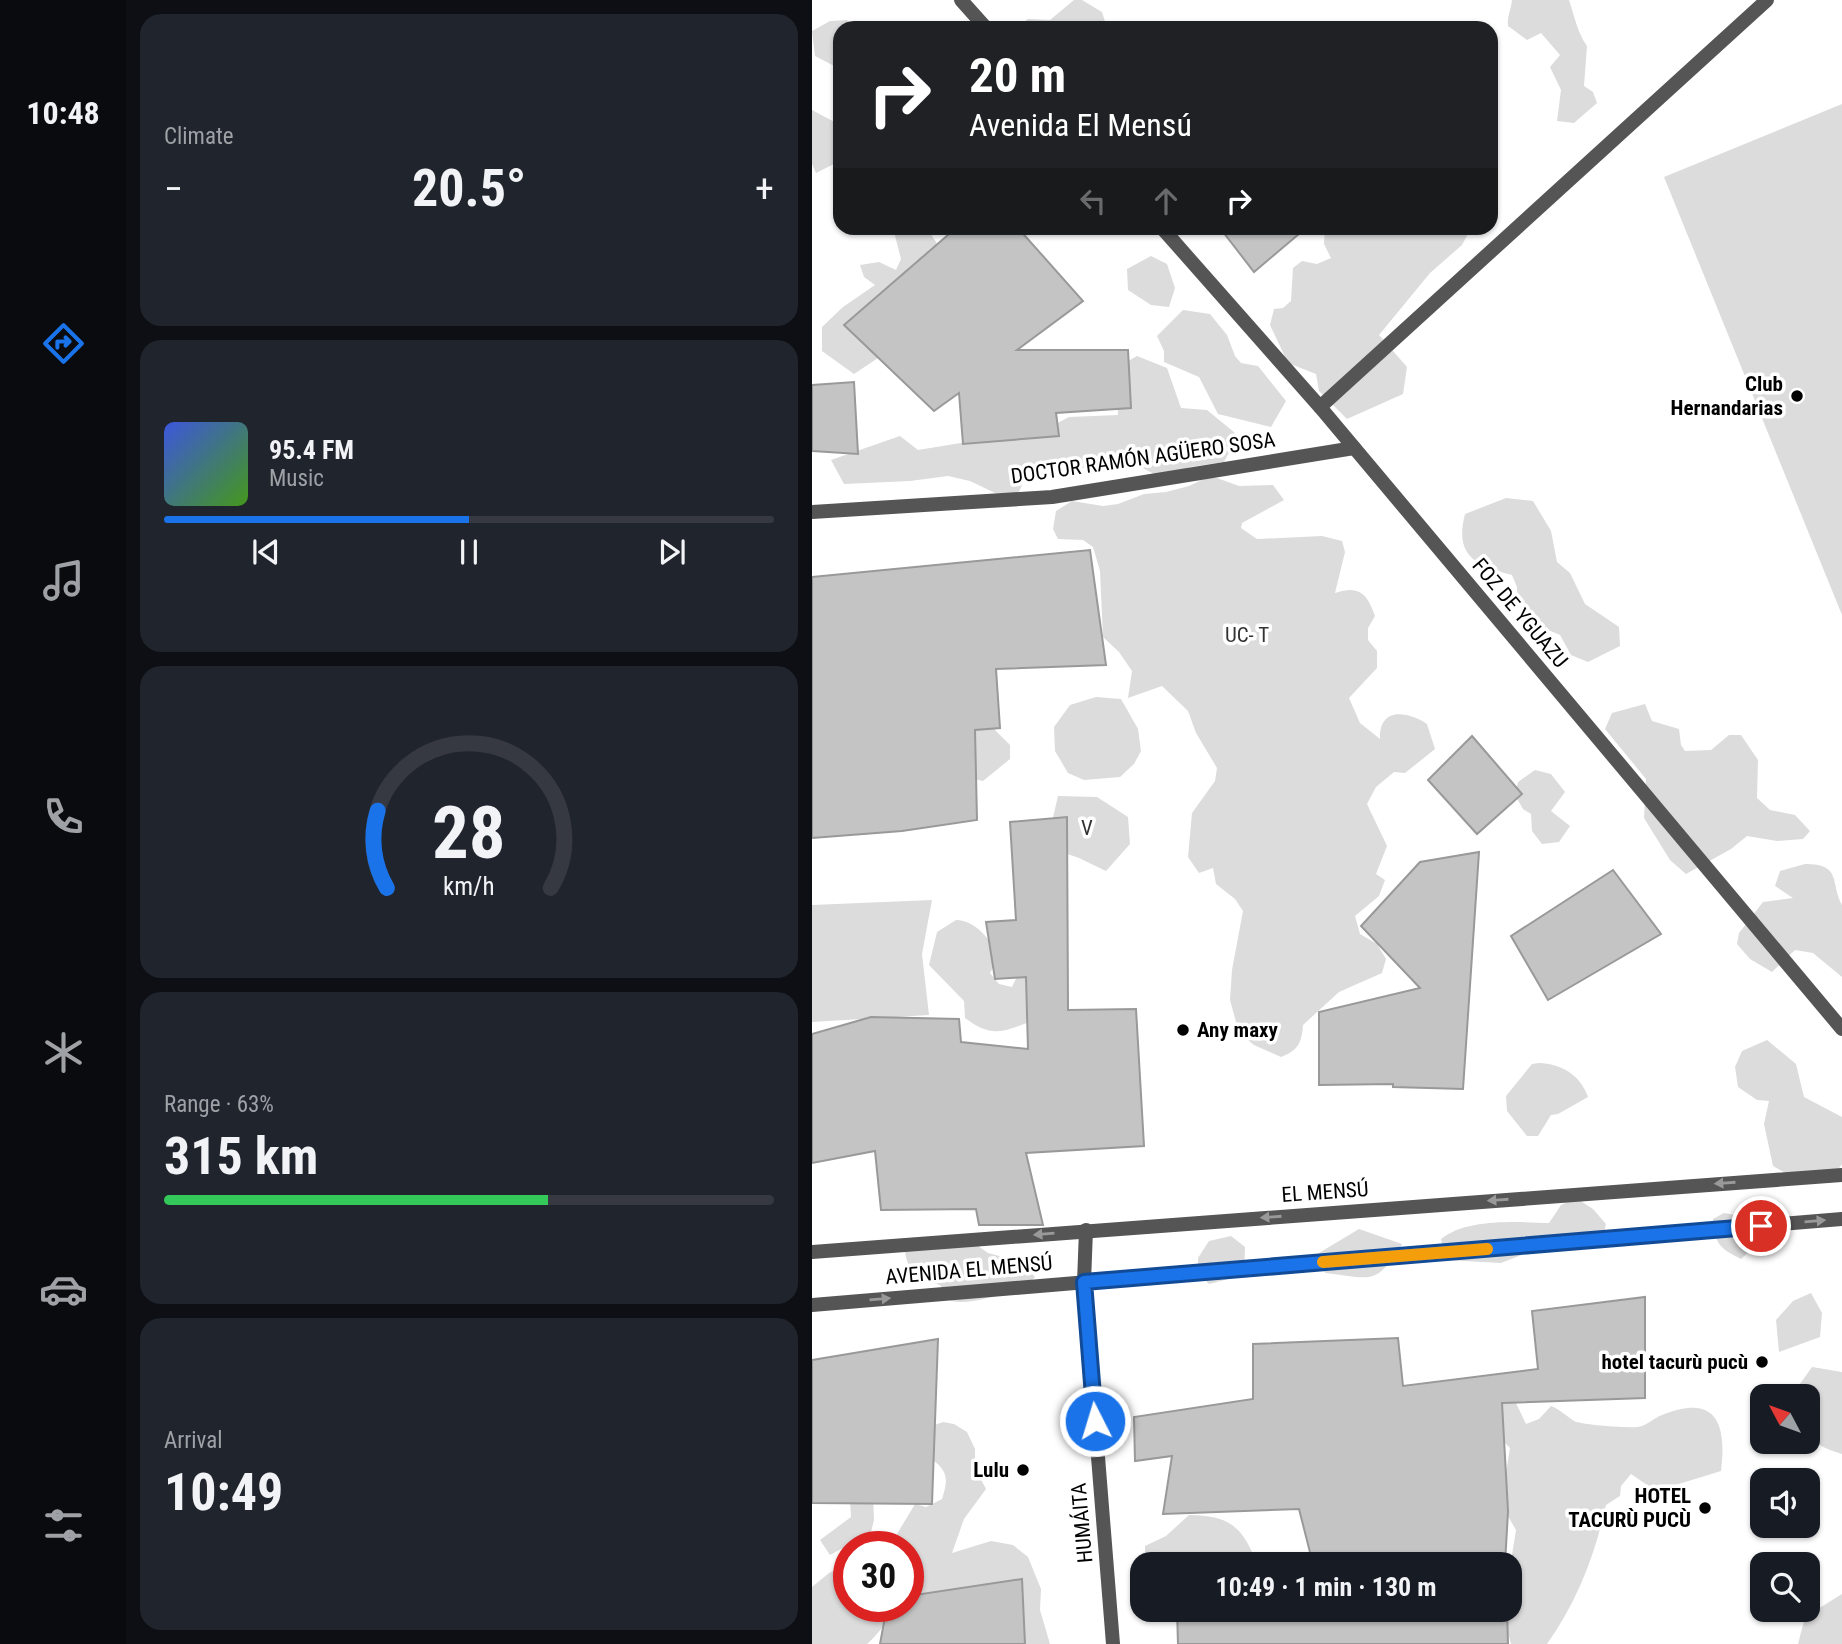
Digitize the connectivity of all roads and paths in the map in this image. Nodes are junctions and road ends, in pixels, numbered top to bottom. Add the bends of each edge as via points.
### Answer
1 (961, 0) edge
2 (1767, 0) edge
3 (980, 21) edge
4 (1168, 235) edge
5 (1320, 407) junction
6 (1354, 448) junction
7 (812, 512) edge
8 (1842, 1029) edge
9 (1842, 1175) edge
10 (1842, 1219) edge
11 (1086, 1230) junction
12 (812, 1252) edge
13 (1084, 1282) junction
14 (812, 1305) edge
15 (1113, 1644) edge

1 - 3 street
2 - 5 street
4 - 5 street, FOZ DE YGUAZU
5 - 6 street, FOZ DE YGUAZU
6 - 7 street, DOCTOR RAMÓN AGÜERO SOSA via 1052,497
6 - 8 street, FOZ DE YGUAZU
9 -> 11 street, EL MENSÚ
13 -> 10 street, AVENIDA EL MENSÚ
11 -> 12 street, EL MENSÚ
11 - 13 street, HUMÁITA
14 -> 13 street, AVENIDA EL MENSÚ
13 - 15 street, HUMÁITA

